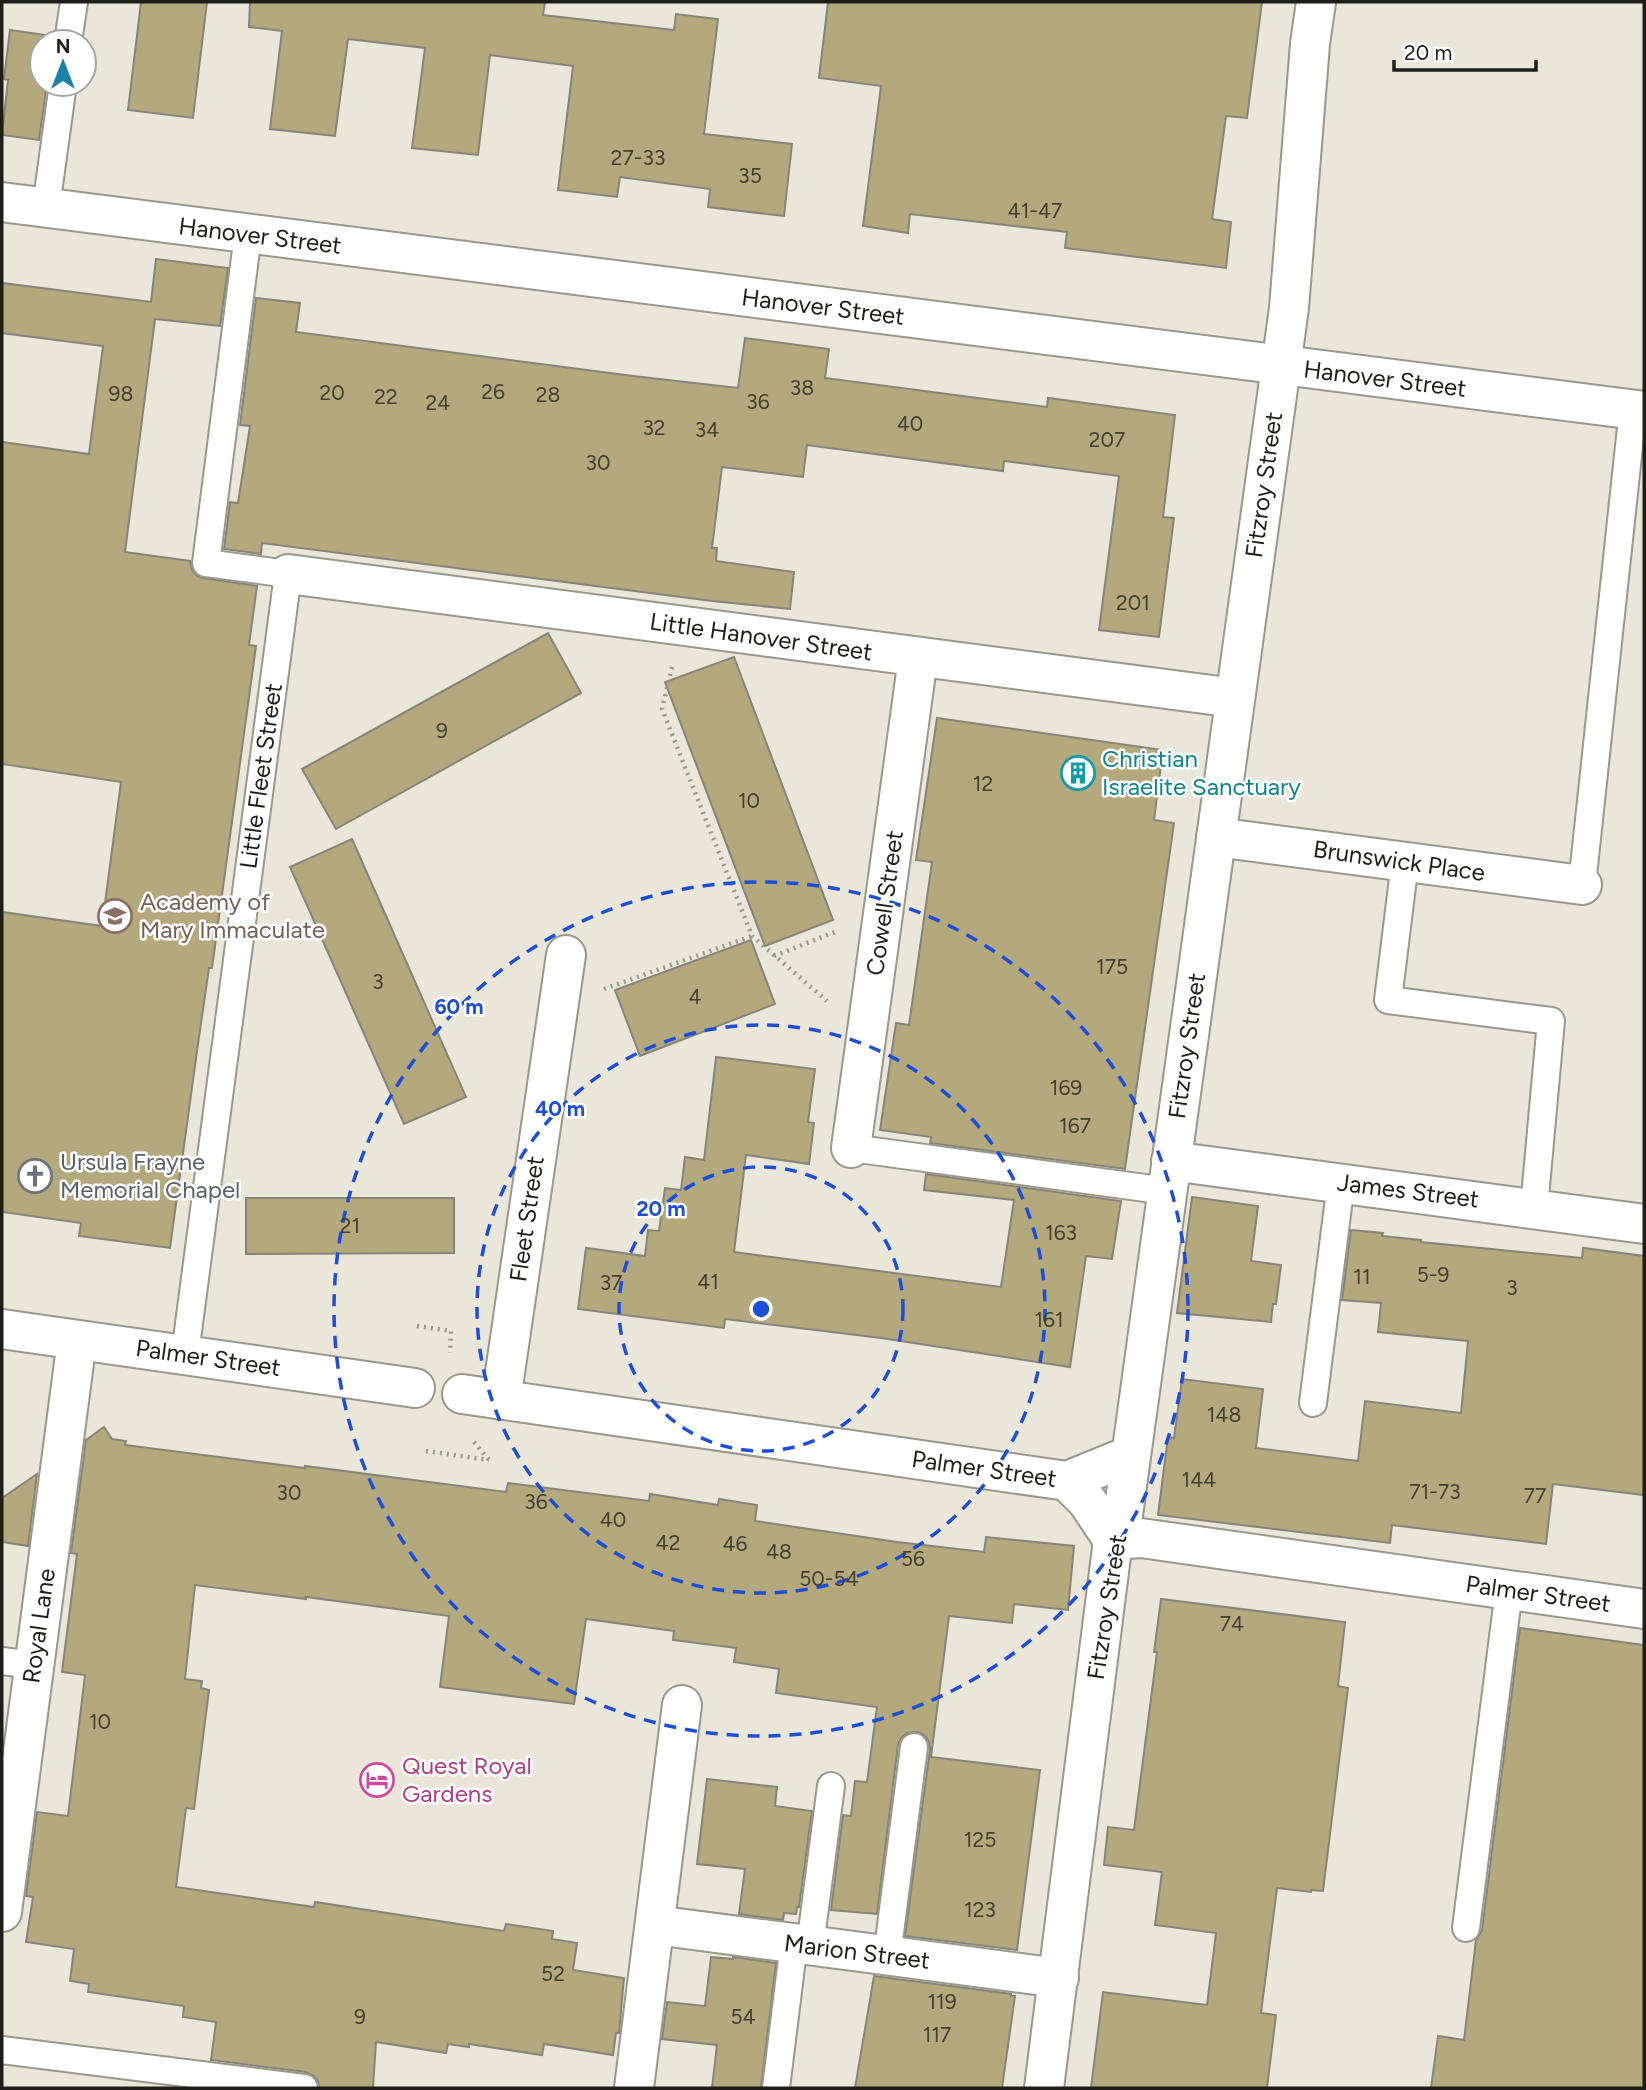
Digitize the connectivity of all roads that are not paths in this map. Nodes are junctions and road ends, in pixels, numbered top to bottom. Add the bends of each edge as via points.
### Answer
1 (74, 2) edge
2 (1315, 2) edge
3 (70, 28) edge
4 (61, 98) edge
5 (2, 202) edge
6 (46, 208) junction
7 (248, 234) junction
8 (1281, 365) junction
9 (1638, 410) edge
10 (288, 574) junction
11 (918, 658) junction
12 (1235, 698) junction
13 (1216, 837) junction
14 (1405, 862) junction
15 (1583, 885) joint
16 (566, 955) dead end
17 (851, 1148) joint
18 (1169, 1176) junction
19 (1341, 1183) junction
20 (1534, 1208) junction
21 (1644, 1224) edge
22 (2, 1329) edge
23 (78, 1340) junction
24 (184, 1354) junction
25 (415, 1388) dead end
26 (462, 1394) dead end
27 (501, 1400) junction
28 (1313, 1403) dead end
29 (1131, 1455) junction
30 (1067, 1481) junction
31 (1113, 1540) junction
32 (1509, 1590) junction
33 (1644, 1609) edge
34 (18, 1663) edge
35 (682, 1705) dead end
36 (914, 1747) dead end
37 (831, 1786) dead end
38 (2, 1912) edge
39 (655, 1925) junction
40 (1466, 1928) dead end
41 (802, 1945) junction
42 (887, 1956) junction
43 (1059, 1978) junction
44 (2, 2050) edge
45 (304, 2088) edge
46 (634, 2088) edge
47 (776, 2088) edge
48 (1044, 2088) edge

1 - 3 lane
2 - 8 street, Fitzroy Street
4 - 6 lane
5 - 6 street, Hanover Street
6 - 7 street, Hanover Street
7 - 8 street, Hanover Street
7 - 10 lane via 206,562
8 - 9 street, Hanover Street
8 - 12 street, Fitzroy Street
9 - 15 lane
10 - 11 street, Little Hanover Street
10 - 24 lane, Little Fleet Street
11 - 12 street, Little Hanover Street
11 - 17 street, Cowell Street
12 - 13 street, Fitzroy Street
13 - 14 street, Brunswick Place
13 - 18 street, Fitzroy Street
14 - 15 street, Brunswick Place
14 - 20 lane via 1388,1000 1551,1021
16 - 27 street, Fleet Street
17 - 18 lane
18 - 19 street, James Street
18 - 29 street, Fitzroy Street
19 - 20 street, James Street
19 - 28 lane
20 - 21 street, James Street
22 - 23 street, Palmer Street
23 - 24 street, Palmer Street
23 - 34 street, Royal Lane
24 - 25 street, Palmer Street
26 - 27 street, Palmer Street
27 - 30 street, Palmer Street
29 - 30 street
29 - 31 street, Fitzroy Street via 1123,1515
30 - 31 street, Palmer Street
31 - 32 street, Palmer Street via 1141,1538
31 - 43 street, Fitzroy Street
32 - 33 street, Palmer Street
32 - 40 lane
34 - 38 street, Royal Lane
35 - 39 street
36 - 42 lane
37 - 41 lane
39 - 41 street, Marion Street
39 - 46 street
41 - 42 street, Marion Street
41 - 47 lane
42 - 43 street, Marion Street
43 - 48 street, Fitzroy Street
44 - 45 lane

